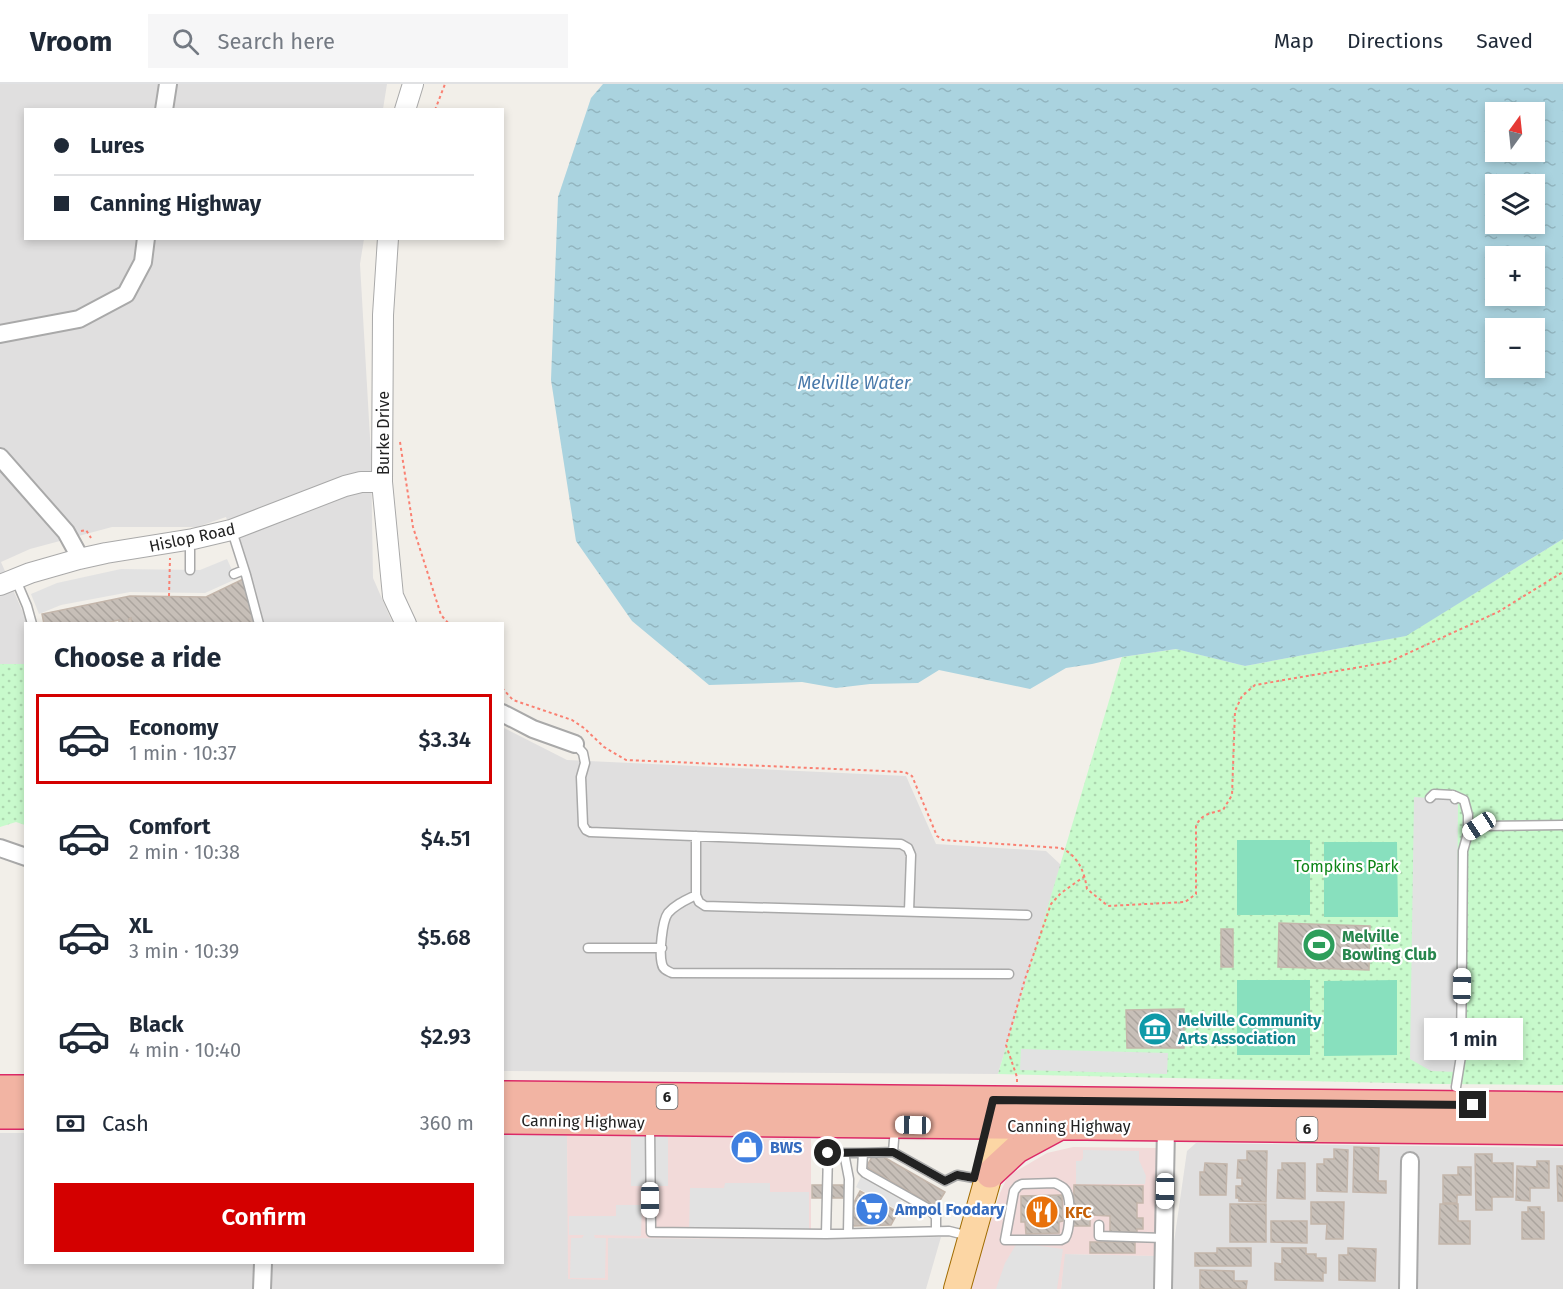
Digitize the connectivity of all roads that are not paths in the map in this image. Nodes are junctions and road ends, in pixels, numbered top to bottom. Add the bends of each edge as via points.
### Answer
1 (168, 84) edge
2 (413, 84) edge
3 (164, 108) edge
4 (406, 108) edge
5 (146, 240) edge
6 (388, 240) edge
7 (0, 334) edge
8 (0, 457) edge
9 (382, 482) junction
10 (231, 530) junction
11 (188, 540) junction
12 (79, 559) junction
13 (190, 570) dead end
14 (244, 570) junction
15 (234, 574) dead end
16 (8, 582) edge
17 (32, 622) edge
18 (258, 622) edge
19 (405, 622) edge
20 (504, 714) edge
21 (575, 744) joint
22 (1430, 798) dead end
23 (1563, 825) edge
24 (1468, 833) junction
25 (696, 836) junction
26 (0, 848) edge
27 (24, 856) edge
28 (696, 895) junction
29 (909, 911) junction
30 (1027, 915) dead end
31 (588, 948) dead end
32 (662, 948) junction
33 (1009, 974) dead end
34 (0, 1089) edge
35 (24, 1089) edge
36 (504, 1095) edge
37 (1563, 1106) edge
38 (1002, 1107) junction
39 (1452, 1107) junction
40 (504, 1109) edge
41 (0, 1115) edge
42 (24, 1115) edge
43 (504, 1120) edge
44 (537, 1120) junction
45 (650, 1122) junction
46 (828, 1123) junction
47 (895, 1124) junction
48 (1059, 1126) junction
49 (1166, 1127) junction
50 (1563, 1131) edge
51 (893, 1152) junction
52 (828, 1153) junction
53 (844, 1153) junction
54 (863, 1153) junction
55 (1410, 1161) dead end
56 (982, 1176) junction
57 (1099, 1225) dead end
58 (949, 1232) junction
59 (848, 1233) junction
60 (826, 1234) junction
61 (1164, 1238) junction
62 (1005, 1240) joint
63 (263, 1264) edge
64 (262, 1289) edge
65 (947, 1289) edge
66 (957, 1289) edge
67 (1163, 1289) edge
68 (1408, 1289) edge

1 - 3 street
2 - 4 street
5 - 7 street via 143,262 126,294 79,319
6 - 9 street, Burke Drive via 383,315
8 - 12 street via 67,534
9 - 10 street, Hislop Road via 345,486
9 - 19 street, Burke Drive via 393,596
10 - 11 street, Hislop Road
10 - 14 lane
11 - 12 street, Hislop Road
11 - 13 lane
12 - 16 street, Hislop Road
14 - 15 lane
14 - 18 lane
16 - 17 lane via 32,609
20 - 21 street
21 - 25 lane via 585,763 581,777 586,830
22 - 24 lane via 1434,794 1464,800
23 - 24 lane via 1479,826
24 - 39 lane via 1463,851 1461,1056
25 - 28 lane
25 - 29 lane via 902,844 911,855
26 - 27 street
28 - 29 lane via 705,906
28 - 32 lane via 667,915
29 - 30 lane
31 - 32 lane
32 - 33 lane via 662,964 672,973
34 - 35 highway
36 - 38 highway, Canning Highway / 6
37 - 39 highway, Canning Highway / 6
38 - 39 highway, Canning Highway / 6
38 - 47 highway, Canning Highway / 6
38 - 48 highway, Canning Highway / 6
38 - 56 main road
39 - 49 highway, Canning Highway / 6
39 - 50 highway, Canning Highway / 6
40 - 44 street
41 - 42 highway
43 - 44 highway, Canning Highway / 6
44 - 45 highway, Canning Highway / 6
45 - 46 highway, Canning Highway / 6
45 - 60 lane via 651,1232
46 - 47 highway, Canning Highway / 6
46 - 52 lane
47 - 51 lane
48 - 49 highway, Canning Highway / 6
48 - 56 highway via 1017,1149
49 - 61 street
51 - 54 lane
51 - 56 lane via 945,1181 957,1175
52 - 53 lane
52 - 60 lane
53 - 54 lane
53 - 59 lane via 849,1179
54 - 58 lane via 865,1173 929,1209
55 - 68 street
56 - 58 main road
56 - 66 main road
57 - 61 lane via 1099,1236
58 - 59 lane
58 - 65 main road
59 - 60 lane
61 - 67 street
62 - 62 lane via 1018,1186 1062,1186 1068,1197 1065,1238
63 - 64 street

